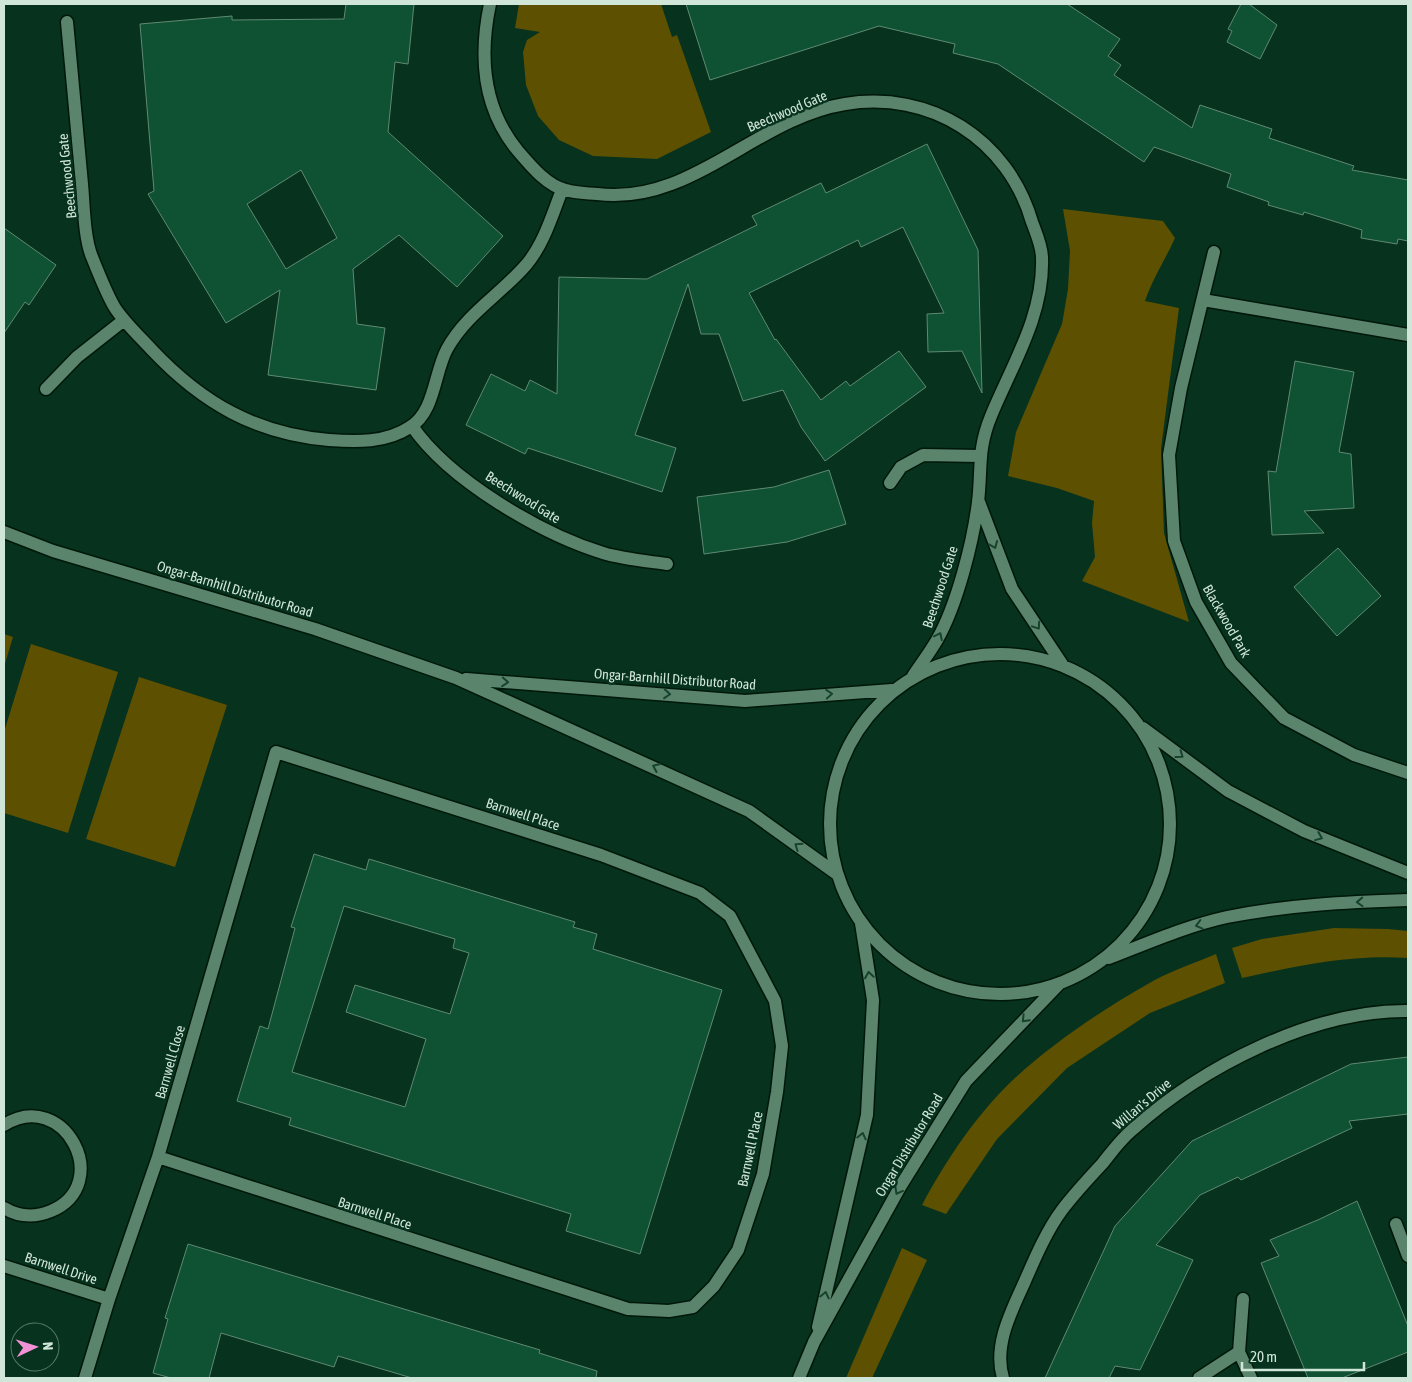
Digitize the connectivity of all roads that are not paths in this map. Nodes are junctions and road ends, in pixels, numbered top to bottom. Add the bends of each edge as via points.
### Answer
1 (490, 4) edge
2 (67, 22) dead end
3 (562, 190) junction
4 (1214, 252) dead end
5 (1203, 300) junction
6 (124, 320) junction
7 (1408, 335) edge
8 (46, 389) dead end
9 (412, 426) junction
10 (979, 456) junction
11 (890, 483) dead end
12 (978, 500) junction
13 (4, 532) edge
14 (667, 564) dead end
15 (1062, 664) junction
16 (913, 676) junction
17 (456, 678) junction
18 (892, 690) junction
19 (1141, 726) junction
20 (276, 752) joint
21 (1408, 773) edge
22 (1408, 873) edge
23 (837, 874) junction
24 (1408, 900) edge
25 (861, 923) junction
26 (1105, 959) junction
27 (1059, 984) junction
28 (1408, 1011) edge
29 (4, 1125) edge
30 (158, 1157) junction
31 (4, 1208) edge
32 (1396, 1224) dead end
33 (1408, 1256) edge
34 (4, 1266) edge
35 (109, 1299) junction
36 (1243, 1299) dead end
37 (814, 1342) junction
38 (1239, 1352) junction
39 (85, 1378) edge
40 (799, 1378) edge
41 (1003, 1378) edge
42 (1199, 1378) edge
43 (1250, 1378) edge

1 - 3 street, Beechwood Gate via 486,20 484,71 490,101 505,136 534,170
2 - 6 street, Beechwood Gate via 90,254
3 - 9 street, Beechwood Gate via 540,245 528,263 501,292 468,318 446,350 425,411
3 - 10 street, Beechwood Gate via 632,195 666,188 763,135 823,109 843,104 896,101 943,116 978,137 1012,174 1030,213 1042,256 1039,299 1028,336 987,425
4 - 5 street, Blackwood Park
5 - 7 street
5 - 21 street, Blackwood Park via 1181,388 1169,455 1174,541 1196,602 1231,663 1284,718 1354,755
6 - 8 street via 77,357
6 - 9 street, Beechwood Gate via 168,368 196,392 230,413 265,428 307,438 355,442 391,437
9 - 14 street, Beechwood Gate via 421,440 466,480 554,535 605,554
10 - 11 street via 923,455 901,467
10 - 12 street, Beechwood Gate
12 -> 15 street, Beechwood Gate via 1012,589
16 -> 12 street, Beechwood Gate via 938,638 956,591 972,536
13 - 17 street, Ongar-Barnhill Distributor Road via 53,551 315,629
15 - 16 street via 1012,653 995,654 961,657
15 - 19 street via 1106,689
16 - 18 street
17 -> 18 street, Ongar-Barnhill Distributor Road via 745,700
23 -> 17 street, Ongar-Barnhill Distributor Road via 749,811
18 - 23 street via 867,718 846,751 832,800 829,832
19 -> 22 street via 1228,791 1304,831
19 - 26 street via 1164,772 1171,822 1164,874 1141,921
20 - 30 street, Barnwell Close
20 - 30 street, Barnwell Place via 601,855 700,893 730,916 776,1001 782,1046 763,1174 738,1250 714,1286 693,1306 669,1312 628,1309
23 - 25 street
24 -> 26 street via 1318,903 1227,917 1189,927
25 - 27 street via 888,952 920,975 957,989 1008,995
37 -> 25 street, Ongar Distributor Road via 867,1115 873,1000
26 - 27 street
27 -> 37 street, Ongar Distributor Road via 966,1081 918,1156
28 - 41 street, Willan's Drive via 1326,1022 1253,1050 1179,1091 1130,1131 1061,1211 1030,1269 1001,1342
29 - 31 street via 30,1117 48,1120 63,1128 74,1142 80,1158 80,1175 74,1192 59,1208 39,1216 17,1215
30 - 35 street, Barnwell Close
32 - 33 street
34 - 35 street, Barnwell Drive
35 - 39 street, Barnwell Close
36 - 38 street
37 - 40 street, Ongar Distributor Road
38 - 42 street
38 - 43 street

